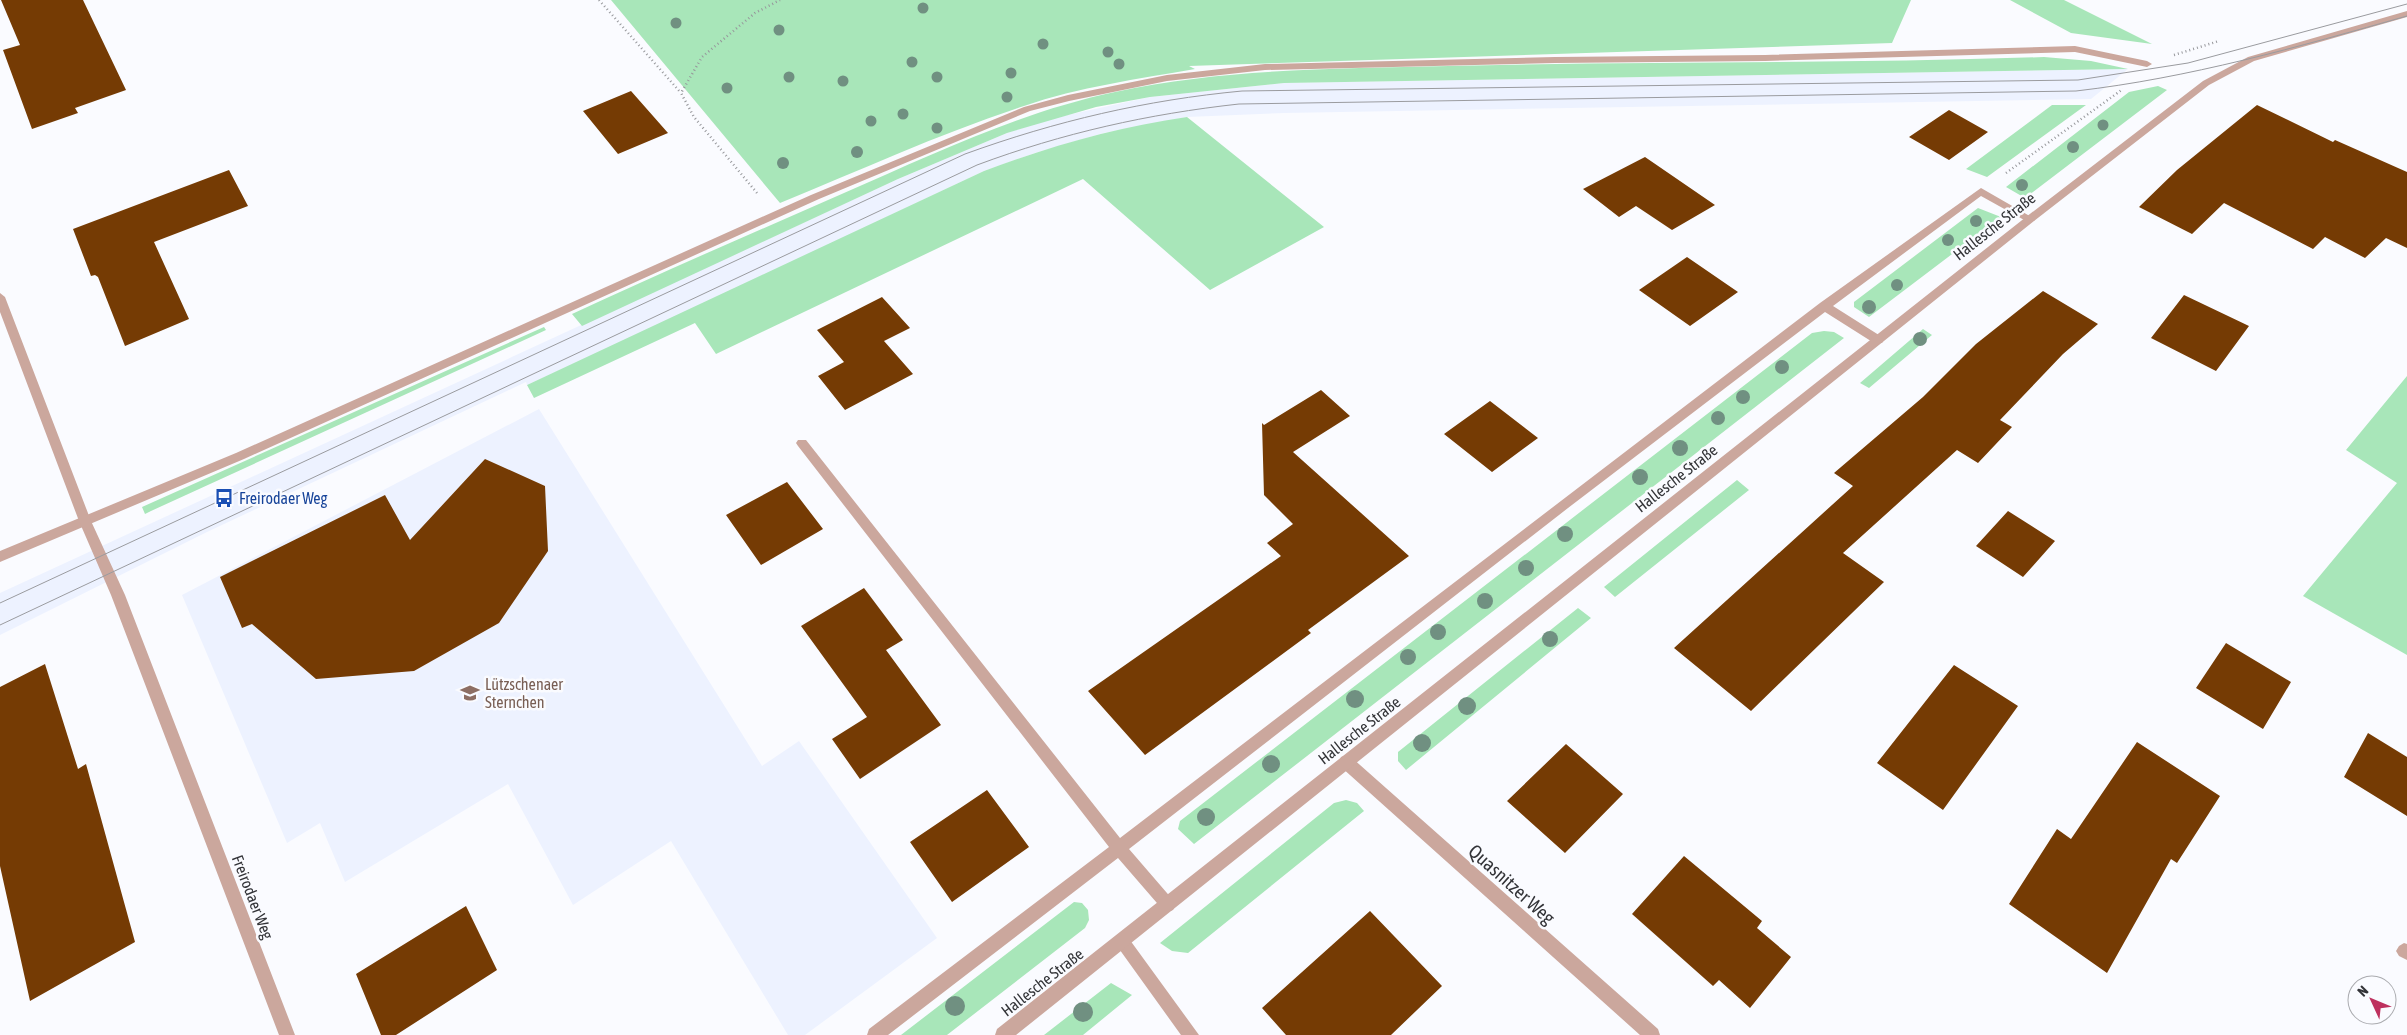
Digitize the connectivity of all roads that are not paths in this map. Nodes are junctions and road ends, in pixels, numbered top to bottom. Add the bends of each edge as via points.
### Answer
1 (2407, 14) edge
2 (2147, 64) road end
3 (2030, 219) junction
4 (0, 297) edge
5 (1824, 306) junction
6 (1878, 340) junction
7 (802, 443) dead end
8 (85, 521) junction
9 (0, 557) edge
10 (1346, 762) junction
11 (1120, 850) junction
12 (1168, 905) junction
13 (1122, 942) junction
14 (287, 1035) edge
15 (875, 1035) edge
16 (1003, 1035) edge
17 (1191, 1035) edge
18 (1652, 1035) edge

1 - 3 street, Hallesche Straße via 2235,66 2206,83
2 - 8 street via 2075,49 1555,60 1265,67 1110,88 1027,109 951,139 240,456
3 - 5 street via 1981,191
3 - 6 street, Hallesche Straße
4 - 8 street, Freirodaer Weg
5 - 6 street
5 - 11 street
6 - 10 street, Hallesche Straße
7 - 11 street
8 - 9 street
8 - 14 street, Freirodaer Weg via 118,595
10 - 12 street, Hallesche Straße
10 - 18 street, Quasnitzer Weg
11 - 12 street
11 - 15 street
12 - 13 street, Hallesche Straße
13 - 16 street, Hallesche Straße
13 - 17 street

